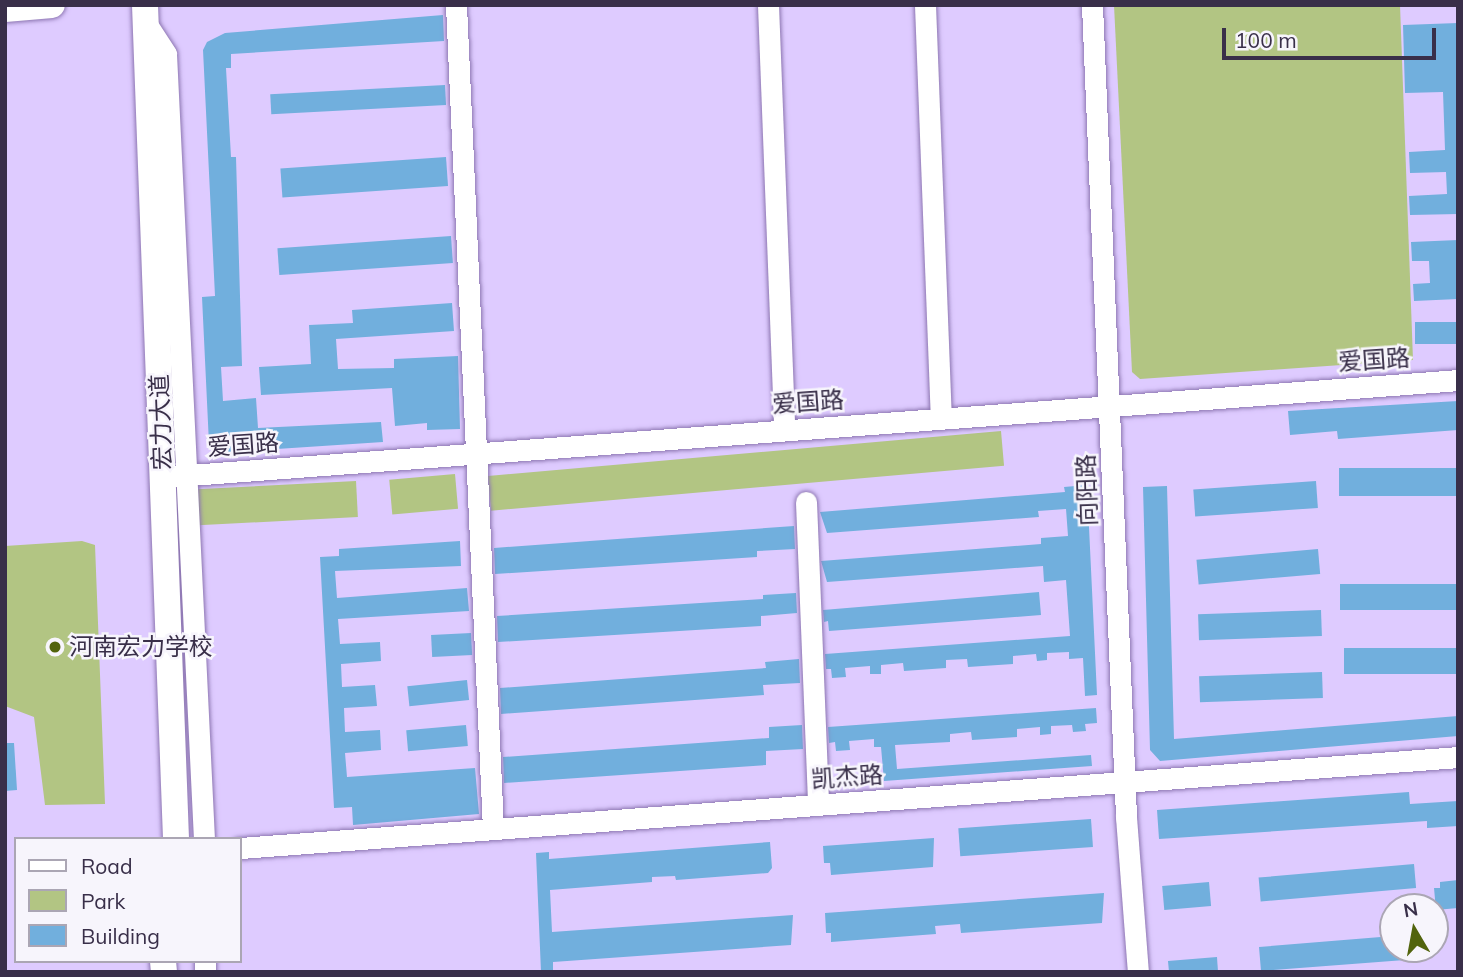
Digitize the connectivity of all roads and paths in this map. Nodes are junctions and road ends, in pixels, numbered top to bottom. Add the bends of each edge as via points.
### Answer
1 (52, 5) edge
2 (456, 5) edge
3 (768, 5) edge
4 (925, 5) edge
5 (1092, 5) edge
6 (5, 9) edge
7 (140, 11) edge
8 (1458, 380) edge
9 (1110, 406) junction
10 (941, 419) junction
11 (784, 430) junction
12 (473, 454) junction
13 (176, 476) junction
14 (806, 502) dead end
15 (1458, 758) edge
16 (1125, 783) junction
17 (818, 805) junction
18 (493, 829) junction
19 (159, 837) edge
20 (176, 837) edge
21 (204, 837) edge
22 (242, 848) edge
23 (1138, 972) edge

1 - 6 main road
2 - 12 street
3 - 11 street
4 - 10 street
5 - 9 street, 向阳路
7 - 13 main road, 宏力大道
7 - 19 main road, 宏力大道
8 - 9 street, 爱国路
9 - 10 street, 爱国路
9 - 16 street, 向阳路
10 - 11 street, 爱国路
11 - 12 street, 爱国路
12 - 13 street, 爱国路
12 - 18 street
13 - 20 main road, 宏力大道
13 - 21 street
14 - 17 street
15 - 16 street, 凯杰路
16 - 17 street, 凯杰路
16 - 23 street, 向阳路
17 - 18 street, 凯杰路
18 - 22 street, 凯杰路

